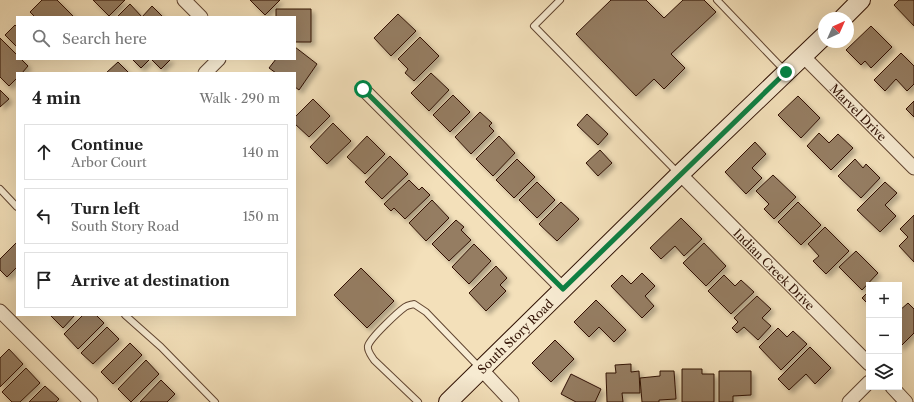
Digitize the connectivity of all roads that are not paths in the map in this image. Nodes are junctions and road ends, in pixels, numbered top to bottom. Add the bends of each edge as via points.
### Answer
1 (184, 0) edge
2 (560, 0) edge
3 (717, 0) edge
4 (861, 0) edge
5 (848, 12) edge
6 (200, 16) edge
7 (818, 41) edge
8 (802, 56) junction
9 (218, 60) edge
10 (206, 72) edge
11 (786, 72) junction
12 (363, 89) dead end
13 (914, 168) edge
14 (680, 174) junction
15 (0, 189) edge
16 (16, 206) edge
17 (563, 289) junction
18 (0, 311) edge
19 (126, 316) edge
20 (866, 361) edge
21 (482, 369) junction
22 (866, 385) edge
23 (895, 390) edge
24 (91, 402) edge
25 (215, 402) edge
26 (418, 402) edge
27 (448, 402) edge
28 (512, 402) edge
29 (849, 402) edge
30 (906, 402) edge

1 - 6 street
2 - 14 lane via 534,26
3 - 11 lane
4 - 5 main road
7 - 8 main road, South Story Road
8 - 11 main road, South Story Road
8 - 13 street, Marvel Drive
9 - 10 street
11 - 14 main road, South Story Road
12 - 17 street
14 - 17 main road, South Story Road
14 - 20 street, Indian Creek Drive
15 - 16 lane
17 - 21 main road, South Story Road
18 - 24 street
19 - 25 lane
21 - 26 lane via 426,312 414,304 406,306 370,341 368,347 374,360
21 - 27 main road, South Story Road
21 - 28 street
22 - 29 street
23 - 30 street

